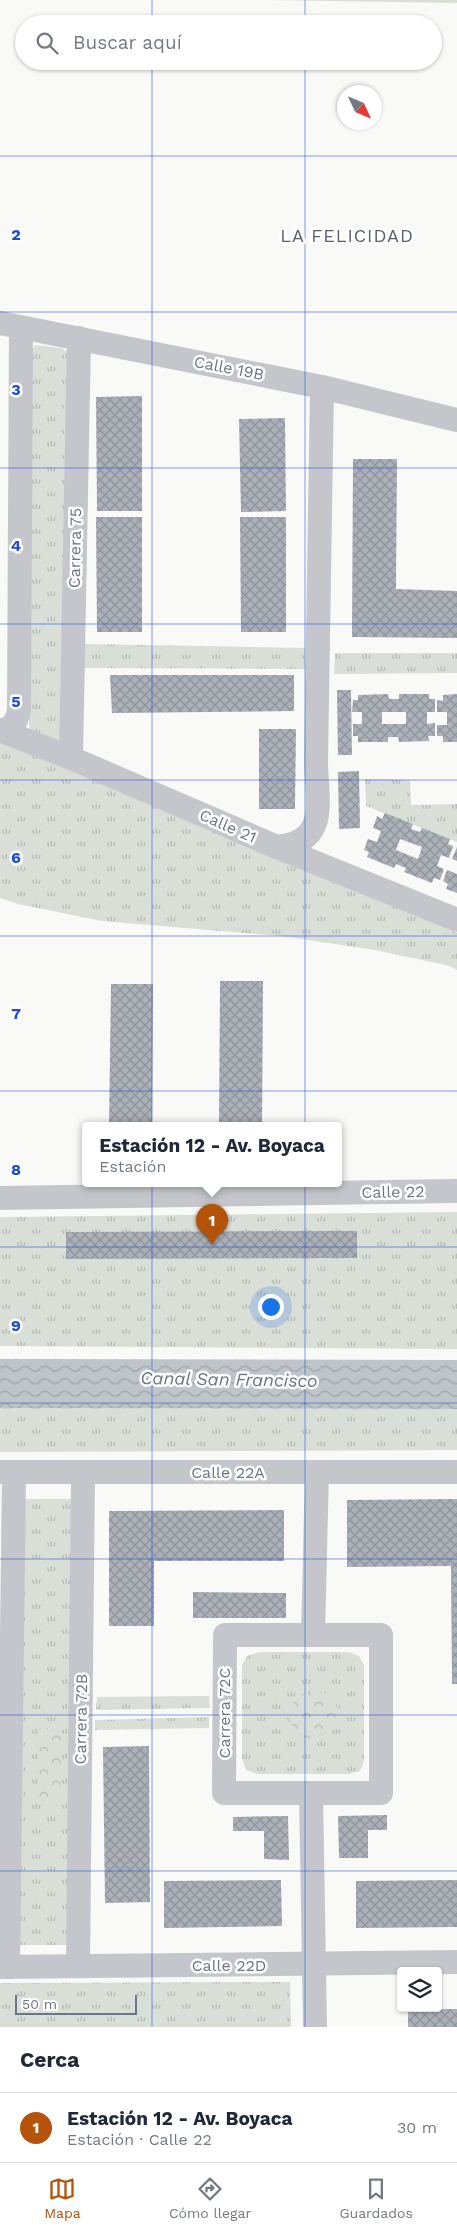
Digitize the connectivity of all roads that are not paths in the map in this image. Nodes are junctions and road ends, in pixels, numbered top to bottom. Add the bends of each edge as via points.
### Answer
1 (10, 325) edge
2 (78, 338) junction
3 (322, 387) junction
4 (457, 420) edge
5 (1, 730) edge
6 (71, 758) junction
7 (277, 847) junction
8 (457, 920) edge
9 (457, 1191) edge
10 (0, 1198) edge
11 (7, 1472) edge
12 (317, 1472) junction
13 (457, 1472) edge
14 (83, 1473) junction
15 (313, 1635) junction
16 (311, 1793) junction
17 (457, 1962) edge
18 (314, 1964) junction
19 (78, 1966) junction
20 (4, 1967) edge
21 (315, 2027) edge

1 - 2 street, Calle 19B
1 - 5 street via 19,710 14,724
2 - 3 street, Calle 19B
2 - 6 street, Carrera 75
3 - 4 street, Calle 19B
3 - 7 street via 317,821 304,839 292,846
5 - 6 street, Calle 21
6 - 7 street, Calle 21
7 - 8 street, Calle 21
9 - 10 street, Calle 22
11 - 14 street, Calle 22A
11 - 20 street
12 - 13 street, Calle 22A
12 - 14 street, Calle 22A
12 - 15 street
14 - 19 street, Carrera 72B
15 - 16 street, Carrera 72C via 381,1634 381,1793
15 - 16 street, Carrera 72C via 224,1635 224,1793
16 - 18 street
17 - 18 street, Calle 22D
18 - 19 street, Calle 22D
18 - 21 street
19 - 20 street, Calle 22D

